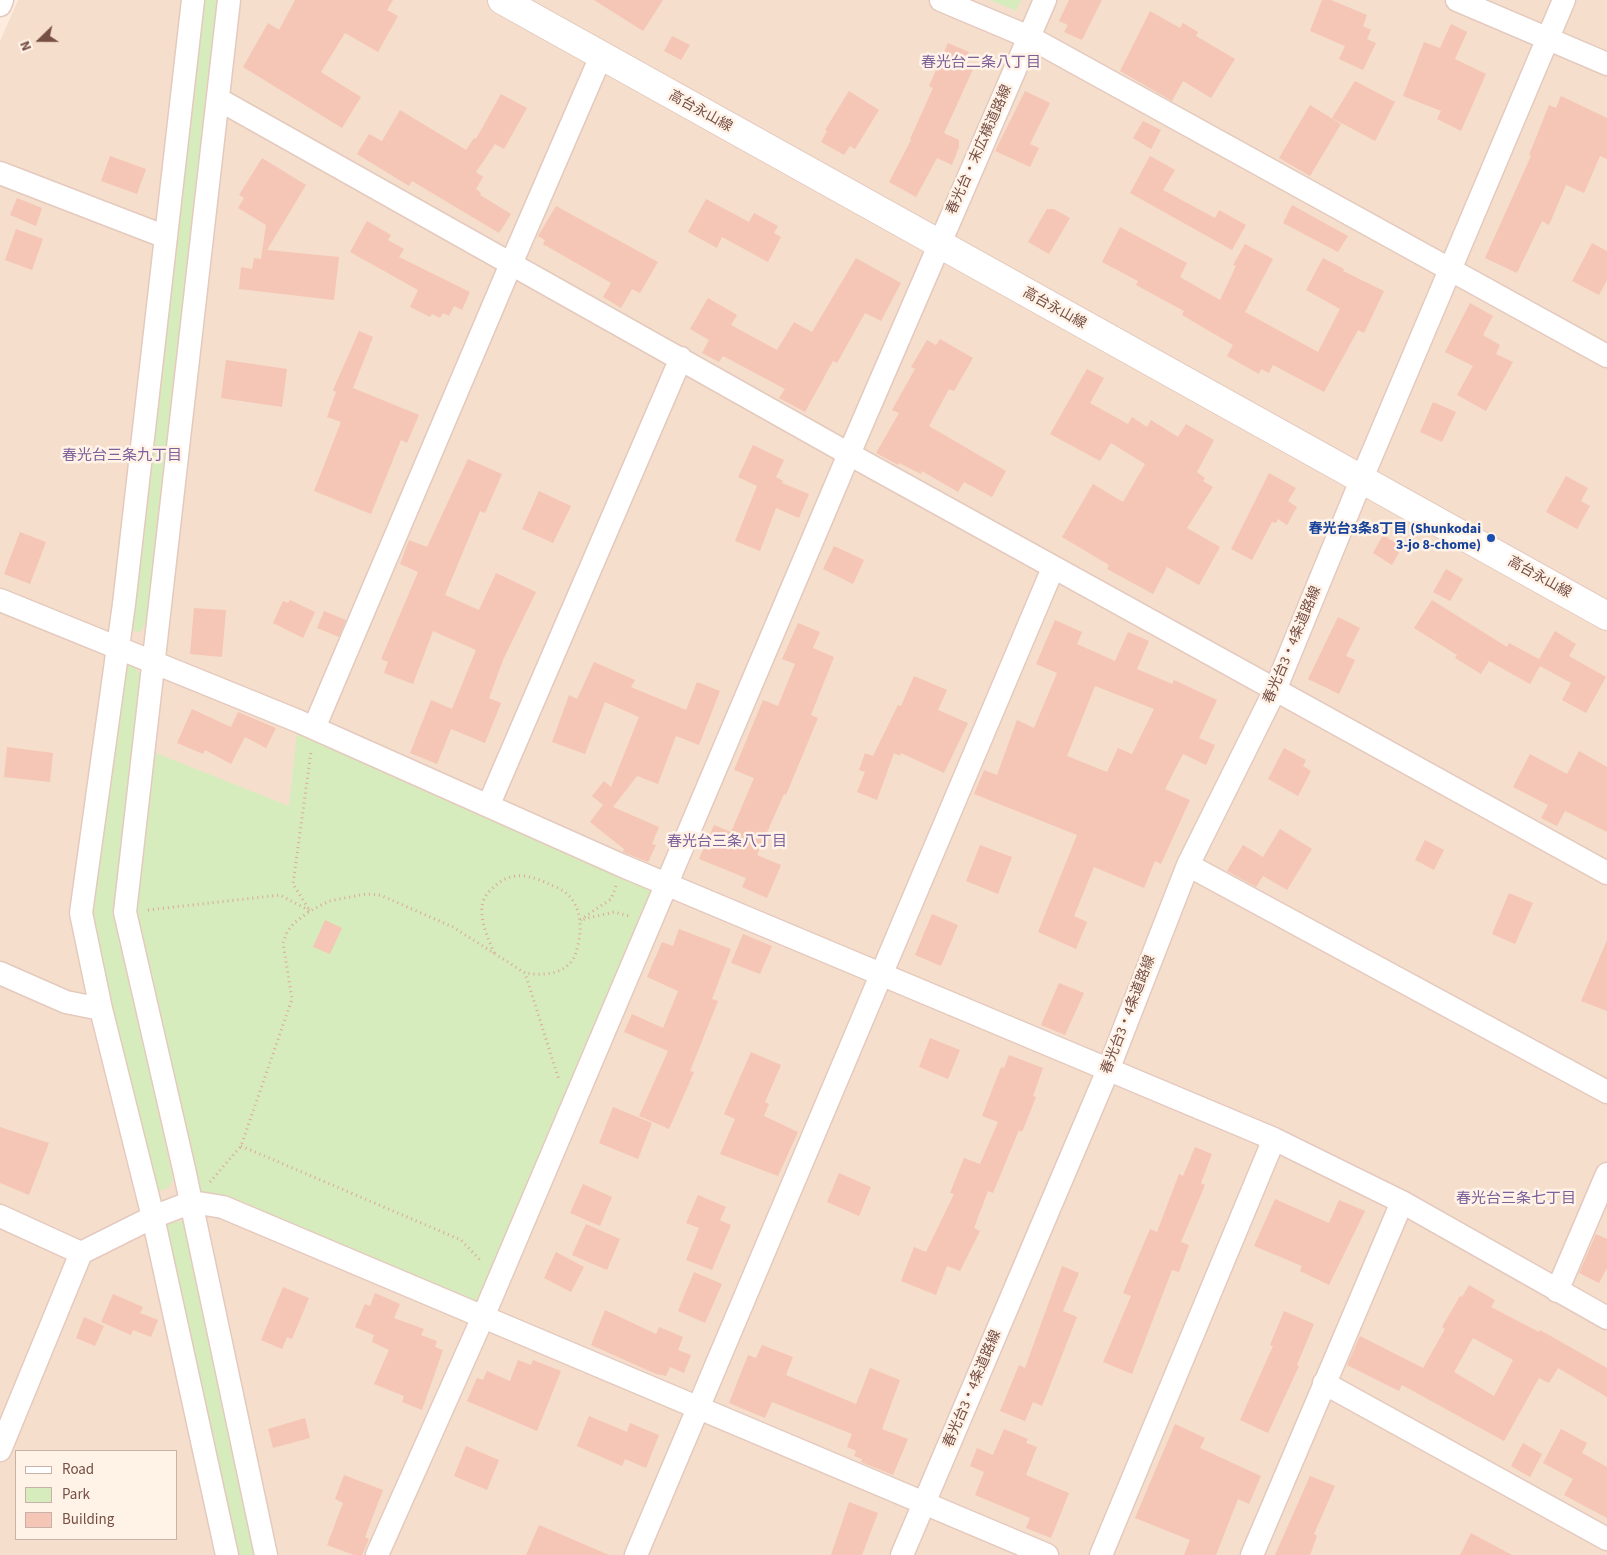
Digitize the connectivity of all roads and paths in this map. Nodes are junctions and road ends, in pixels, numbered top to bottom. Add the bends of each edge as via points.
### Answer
1 (2, 0) edge
2 (193, 0) edge
3 (229, 0) edge
4 (941, 0) edge
5 (1045, 0) edge
6 (1457, 0) edge
7 (1564, 0) edge
8 (515, 3) edge
9 (0, 5) edge
10 (1029, 37) junction
11 (1548, 39) junction
12 (601, 56) junction
13 (1607, 64) edge
14 (218, 99) junction
15 (0, 173) edge
16 (166, 237) junction
17 (938, 245) junction
18 (510, 264) junction
19 (1451, 268) junction
20 (1607, 356) edge
21 (681, 358) junction
22 (849, 454) junction
23 (1362, 478) junction
24 (1053, 568) junction
25 (0, 600) edge
26 (1607, 616) edge
27 (119, 650) junction
28 (154, 663) junction
29 (1275, 690) junction
30 (314, 728) junction
31 (489, 804) junction
32 (1188, 865) junction
33 (623, 866) junction
34 (1607, 873) edge
35 (668, 884) junction
36 (310, 910) junction
37 (124, 912) junction
38 (580, 920) junction
39 (651, 923) junction
40 (494, 953) junction
41 (0, 973) edge
42 (525, 973) junction
43 (881, 975) junction
44 (102, 1010) junction
45 (1108, 1070) junction
46 (1607, 1092) edge
47 (569, 1112) junction
48 (1274, 1139) junction
49 (242, 1146) junction
50 (1607, 1174) edge
51 (192, 1202) junction
52 (1402, 1202) junction
53 (0, 1216) edge
54 (153, 1216) junction
55 (81, 1253) junction
56 (498, 1278) junction
57 (1558, 1291) junction
58 (483, 1317) junction
59 (1607, 1318) edge
60 (1324, 1383) junction
61 (700, 1407) junction
62 (0, 1450) edge
63 (925, 1503) junction
64 (1607, 1539) edge
65 (227, 1555) edge
66 (266, 1555) edge
67 (378, 1555) edge
68 (636, 1555) edge
69 (902, 1555) edge
70 (1047, 1555) edge
71 (1101, 1555) edge
72 (1252, 1555) edge

1 - 9 street
2 - 16 street
3 - 14 street
4 - 10 street
5 - 10 street, 春光台・末広横道路線
6 - 11 street
7 - 11 street, 春光台3・4条道路線
8 - 12 street, 高台永山線
10 - 17 street, 春光台・末広横道路線
10 - 19 street
11 - 13 street
11 - 19 street, 春光台3・4条道路線
12 - 17 street, 高台永山線
12 - 18 street
14 - 18 street
14 - 28 street
15 - 16 street
16 - 27 street
17 - 22 street, 春光台・末広横道路線
17 - 23 street, 高台永山線
18 - 21 street
18 - 30 street
19 - 20 street
19 - 23 street, 春光台3・4条道路線
21 - 22 street
21 - 31 street
22 - 24 street
22 - 35 street, 春光台・末広横道路線
23 - 26 street, 高台永山線
23 - 29 street, 春光台3・4条道路線
24 - 29 street
24 - 43 street
25 - 27 street
27 - 28 street
27 - 44 street via 81,913
28 - 30 street
28 - 37 street
29 - 32 street, 春光台3・4条道路線
29 - 34 street
30 - 31 street
30 - 36 path via 293,884
31 - 33 street
32 - 45 street, 春光台3・4条道路線
32 - 46 street
33 - 35 street
33 - 38 path via 611,900
35 - 39 street, 春光台・末広横道路線
35 - 43 street
36 - 37 path via 280,895
36 - 40 path via 329,901 366,894 380,895 453,927
36 - 49 path via 294,923 283,943 292,999
37 - 51 street
38 - 39 path via 614,912
38 - 40 path via 568,894 555,887 526,875 501,879 484,897 482,912
38 - 42 path via 578,946 573,959 551,974
39 - 47 street, 春光台・末広横道路線
40 - 42 path
41 - 44 street via 66,1002
42 - 47 path
43 - 45 street
43 - 61 street
44 - 54 street
45 - 48 street
45 - 63 street, 春光台3・4条道路線
47 - 56 street, 春光台・末広横道路線
48 - 52 street
48 - 71 street
49 - 51 path
49 - 56 path via 461,1240
50 - 57 street
51 - 54 street
51 - 58 street via 223,1207
51 - 66 street
52 - 57 street
52 - 60 street
53 - 55 street
54 - 55 street
54 - 65 street
55 - 62 street
56 - 58 street, 春光台・末広横道路線
57 - 59 street
58 - 61 street
58 - 67 street, 春光台・末広横道路線
60 - 64 street
60 - 72 street
61 - 63 street
61 - 68 street
63 - 69 street, 春光台3・4条道路線
63 - 70 street

